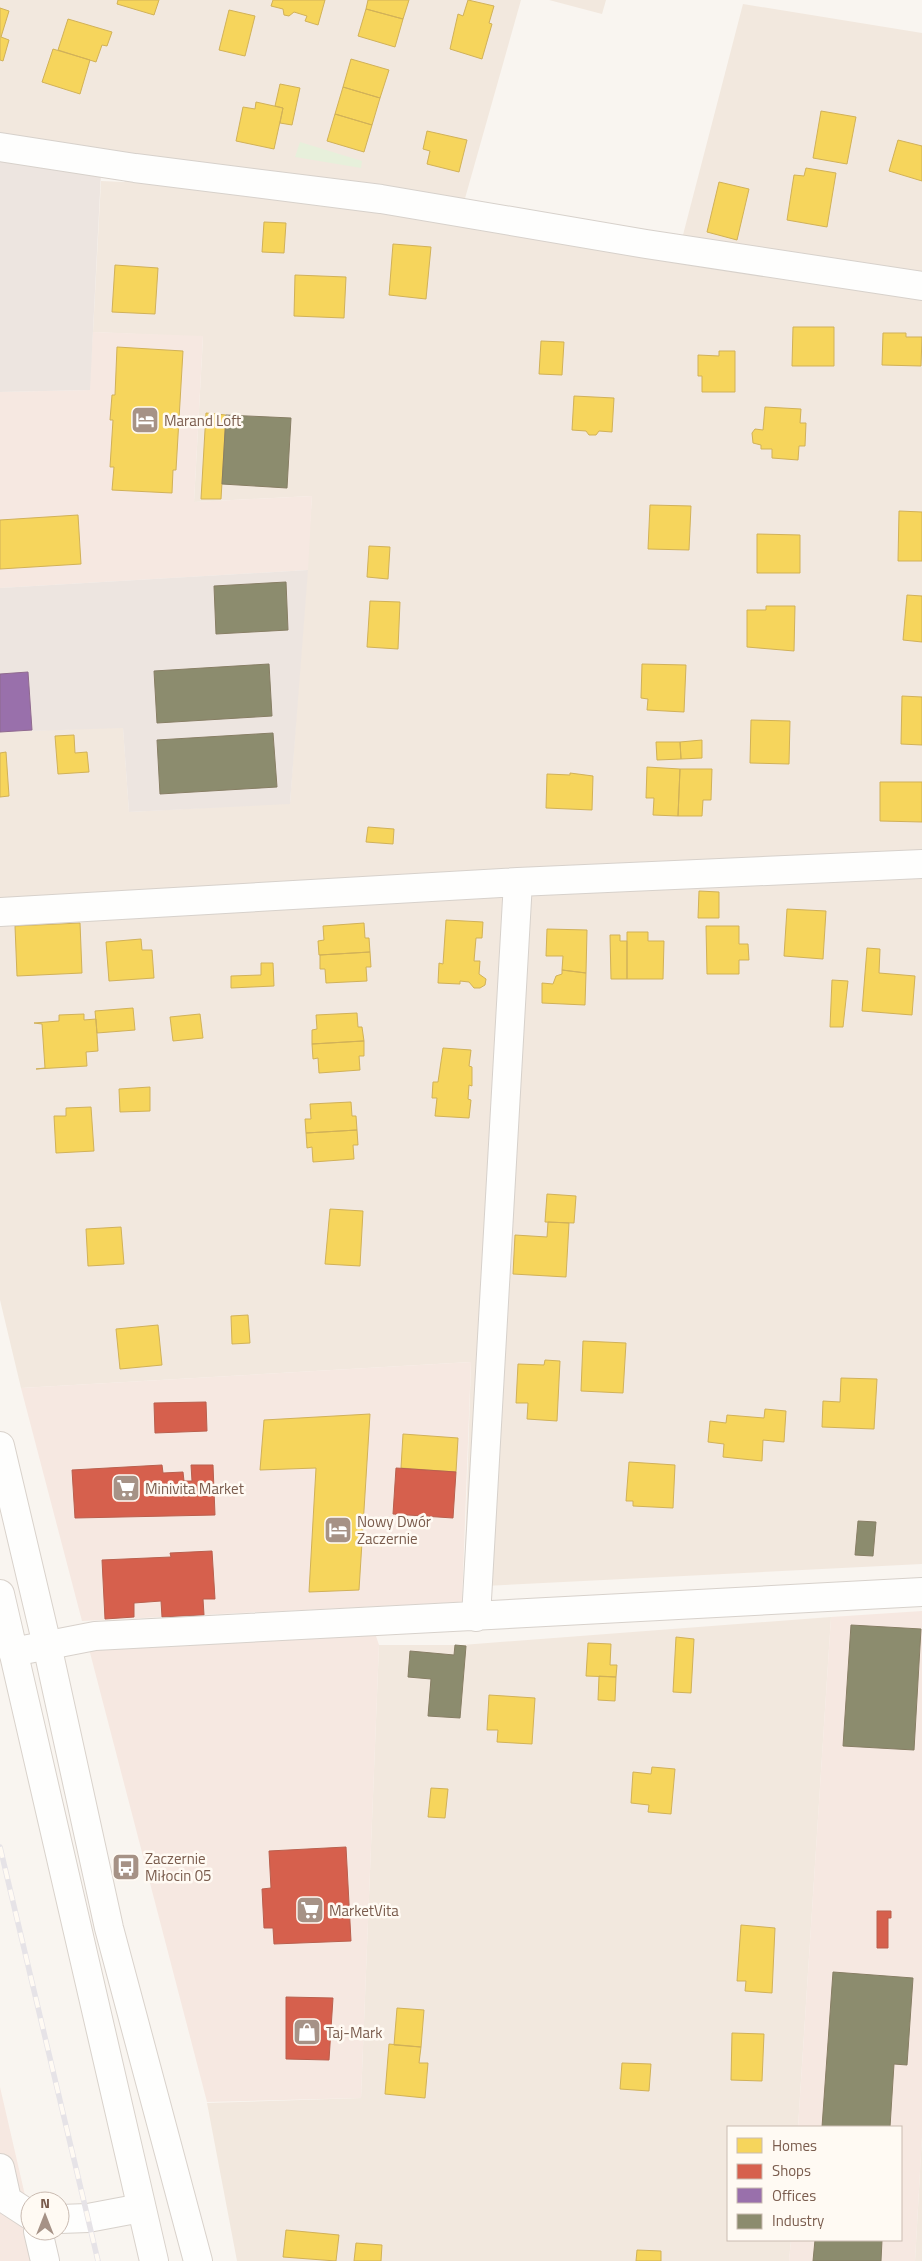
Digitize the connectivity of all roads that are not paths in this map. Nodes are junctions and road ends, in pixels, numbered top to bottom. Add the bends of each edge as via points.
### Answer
1 (0, 147) edge
2 (922, 286) edge
3 (922, 864) edge
4 (518, 882) junction
5 (0, 912) edge
6 (0, 1446) edge
7 (922, 1592) edge
8 (0, 1594) edge
9 (476, 1617) junction
10 (47, 1645) junction
11 (13, 1652) junction
12 (0, 2168) edge
13 (20, 2208) edge
14 (141, 2208) junction
15 (70, 2219) edge
16 (40, 2241) edge
17 (45, 2261) edge
18 (154, 2261) edge
19 (198, 2261) edge

1 - 2 street via 135,168 381,199
3 - 4 street
4 - 5 street
4 - 9 street
6 - 10 street
7 - 9 street
8 - 11 street
9 - 10 street via 95,1636
10 - 11 street
10 - 19 street via 109,1928
11 - 14 street
12 - 13 street via 7,2200
14 - 15 street
14 - 18 street
16 - 17 street

